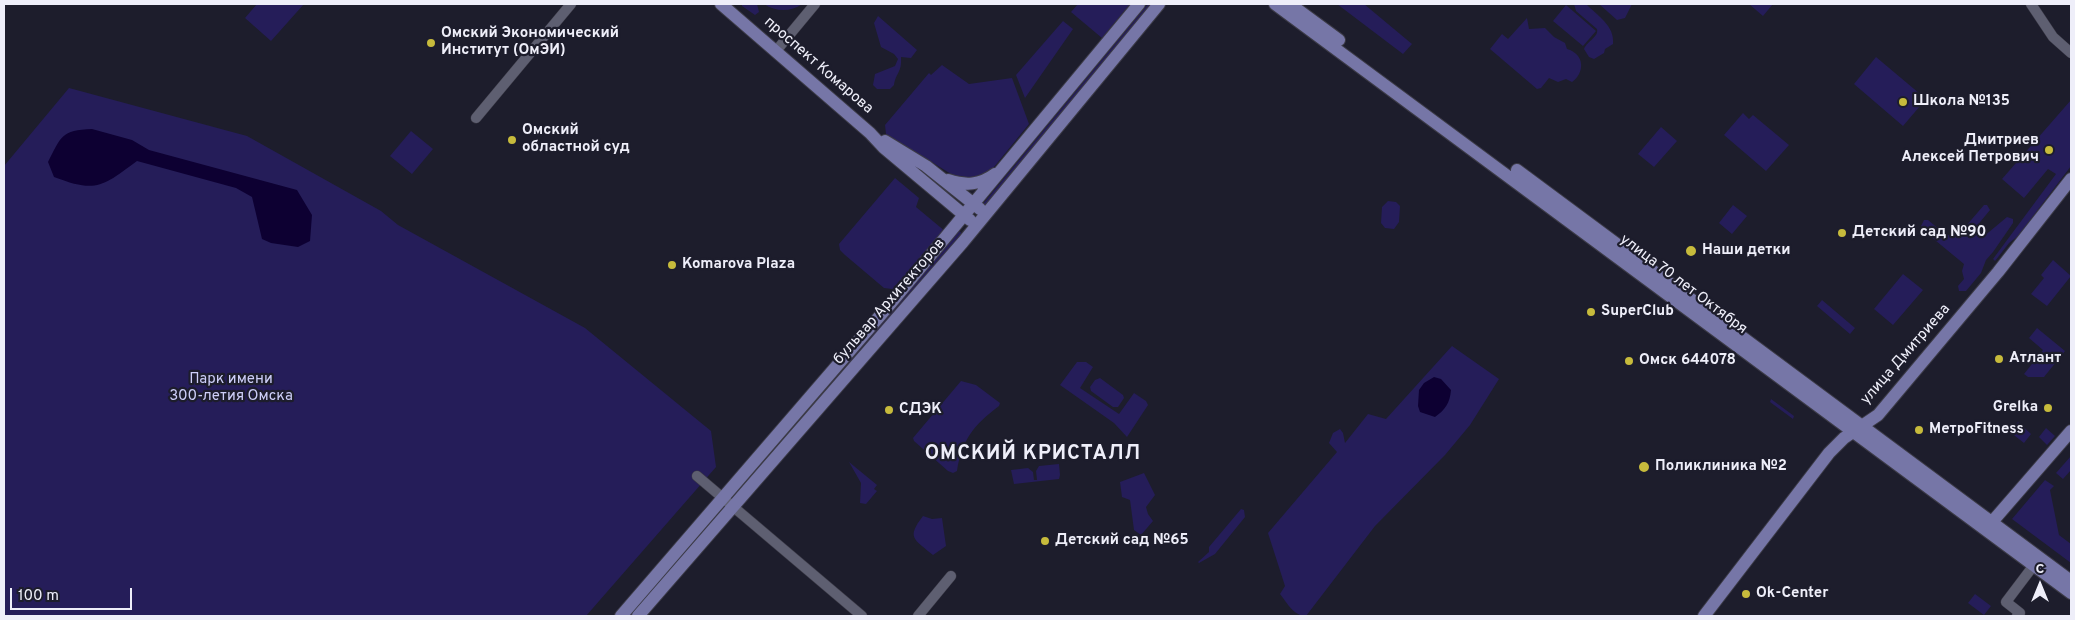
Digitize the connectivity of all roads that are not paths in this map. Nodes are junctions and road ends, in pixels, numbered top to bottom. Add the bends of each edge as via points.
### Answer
1 (571, 4) edge
2 (721, 4) edge
3 (816, 4) edge
4 (1139, 4) edge
5 (1159, 4) edge
6 (1275, 4) edge
7 (1290, 4) edge
8 (2031, 4) edge
9 (776, 51) junction
10 (2071, 53) edge
11 (476, 118) dead end
12 (872, 134) junction
13 (1005, 166) junction
14 (945, 179) junction
15 (2071, 179) edge
16 (974, 204) junction
17 (986, 214) junction
18 (964, 215) junction
19 (977, 226) junction
20 (1859, 429) junction
21 (2071, 431) edge
22 (697, 476) dead end
23 (728, 502) junction
24 (1992, 522) junction
25 (2034, 565) junction
26 (951, 576) dead end
27 (2071, 580) edge
28 (2071, 593) edge
29 (621, 616) edge
30 (638, 616) edge
31 (862, 616) edge
32 (918, 616) edge
33 (1704, 616) edge
34 (2017, 616) edge

1 - 11 street
2 - 9 main road, проспект Комарова
3 - 9 street
4 - 13 main road, бульвар Архитекторов
5 - 17 main road, бульвар Архитекторов
6 - 20 main road, улица 70 лет Октября
7 - 20 main road, улица 70 лет Октября
8 - 10 street via 2053,36
9 - 12 main road, проспект Комарова
12 - 14 main road, проспект Комарова
12 - 18 main road, проспект Комарова via 884,148
13 - 14 main road via 981,182 966,184
13 - 16 main road, бульвар Архитекторов
14 - 16 main road, проспект Комарова
15 - 20 main road, улица Дмитриева via 1918,368 1878,415
16 - 17 main road, проспект Комарова
16 - 18 main road, бульвар Архитекторов
17 - 19 main road, бульвар Архитекторов
18 - 19 main road, проспект Комарова
18 - 23 main road, бульвар Архитекторов
19 - 23 main road, бульвар Архитекторов
20 - 24 main road, улица 70 лет Октября
20 - 25 main road, улица 70 лет Октября
20 - 33 main road, улица Дмитриева via 1830,452
21 - 24 main road
22 - 23 street
23 - 29 main road, бульвар Архитекторов
23 - 30 main road, бульвар Архитекторов
23 - 31 street
24 - 27 main road, улица 70 лет Октября
25 - 28 main road, улица 70 лет Октября
25 - 34 street via 2006,602 2020,613
26 - 32 street

